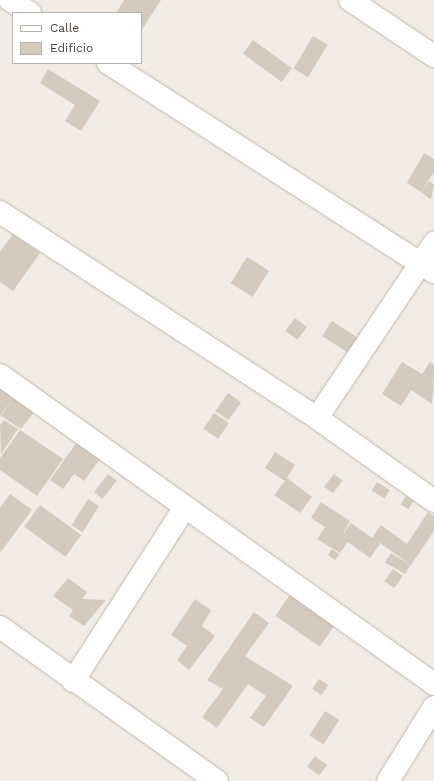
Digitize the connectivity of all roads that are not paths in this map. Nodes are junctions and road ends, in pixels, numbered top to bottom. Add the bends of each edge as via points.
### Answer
1 (2, 0) edge
2 (10, 0) edge
3 (350, 0) edge
4 (0, 3) edge
5 (28, 12) edge
6 (434, 56) edge
7 (110, 64) edge
8 (0, 212) edge
9 (434, 243) edge
10 (428, 268) edge
11 (0, 375) edge
12 (317, 418) junction
13 (434, 501) edge
14 (184, 508) junction
15 (0, 627) edge
16 (73, 681) junction
17 (434, 684) edge
18 (434, 707) edge
19 (217, 781) edge
20 (388, 781) edge

1 - 4 street
2 - 5 street
3 - 6 street
7 - 10 street
8 - 12 street
9 - 10 street
10 - 12 street
11 - 14 street
12 - 13 street
14 - 16 street
14 - 17 street
15 - 16 street
16 - 19 street
18 - 20 street

